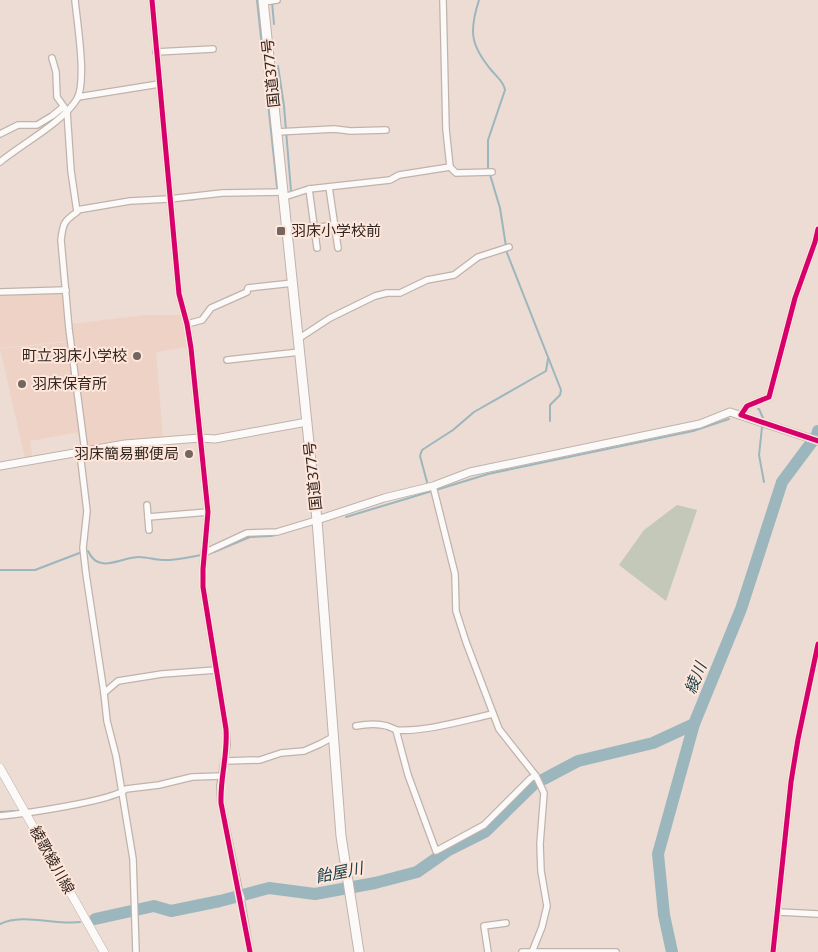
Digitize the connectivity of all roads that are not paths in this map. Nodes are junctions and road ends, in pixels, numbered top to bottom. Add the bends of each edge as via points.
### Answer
1 (74, 0) edge
2 (152, 0) edge
3 (443, 0) edge
4 (270, 1) edge
5 (213, 49) dead end
6 (156, 52) junction
7 (52, 58) dead end
8 (159, 84) junction
9 (78, 97) junction
10 (65, 109) junction
11 (386, 130) dead end
12 (282, 132) junction
13 (0, 134) edge
14 (0, 162) edge
15 (450, 167) junction
16 (490, 172) dead end
17 (329, 187) junction
18 (309, 189) junction
19 (284, 195) junction
20 (169, 199) junction
21 (77, 210) junction
22 (334, 225) junction
23 (314, 228) junction
24 (818, 229) edge
25 (317, 248) dead end
26 (338, 248) dead end
27 (507, 248) dead end
28 (293, 283) junction
29 (66, 290) junction
30 (0, 292) edge
31 (187, 324) junction
32 (298, 339) junction
33 (300, 352) junction
34 (227, 360) dead end
35 (743, 416) junction
36 (307, 422) junction
37 (200, 438) junction
38 (818, 441) edge
39 (82, 452) junction
40 (0, 466) edge
41 (434, 489) junction
42 (147, 505) dead end
43 (208, 512) junction
44 (148, 517) junction
45 (317, 520) junction
46 (149, 530) dead end
47 (204, 554) junction
48 (818, 644) edge
49 (216, 670) junction
50 (104, 693) junction
51 (493, 714) junction
52 (356, 726) dead end
53 (396, 730) junction
54 (333, 737) junction
55 (225, 761) junction
56 (0, 768) edge
57 (222, 776) junction
58 (536, 776) junction
59 (123, 792) junction
60 (25, 813) junction
61 (0, 816) edge
62 (779, 912) junction
63 (818, 914) edge
64 (506, 923) dead end
65 (104, 952) edge
66 (136, 952) edge
67 (250, 952) edge
68 (359, 952) edge
69 (488, 952) edge
70 (522, 952) edge
71 (532, 952) edge
72 (616, 952) edge
73 (773, 952) edge

1 - 9 street via 82,67
2 - 6 street
3 - 15 street
4 - 12 highway, 国道377号
5 - 6 street
6 - 8 street
7 - 10 street via 57,97
8 - 9 street
8 - 20 street
9 - 10 street
10 - 13 street via 37,125 18,125
10 - 14 street via 49,127
10 - 21 street
11 - 12 street
12 - 19 highway, 国道377号
15 - 16 street via 456,173
15 - 17 street via 399,175 390,180
17 - 18 street
17 - 22 street
18 - 19 street
18 - 23 street
19 - 20 street via 222,193
19 - 28 highway, 国道377号
20 - 21 street via 130,201
20 - 31 street via 179,294
21 - 29 street via 63,225 61,240
22 - 23 street
22 - 26 street
23 - 25 street
24 - 35 street via 795,298 769,397 747,406
27 - 32 street via 478,257 454,274 427,280 400,293 375,296 330,318
28 - 31 street via 248,288 247,292 211,308 202,320
28 - 32 highway, 国道377号
29 - 30 street
29 - 39 street
31 - 37 street
32 - 33 highway, 国道377号
33 - 34 street
33 - 36 highway, 国道377号
35 - 38 street
35 - 41 street via 730,412 700,424 470,472
36 - 37 street via 215,439
36 - 45 highway, 国道377号
37 - 39 street via 125,444
37 - 43 street
39 - 40 street
39 - 50 street via 87,511 83,548
41 - 45 street via 384,498
41 - 51 street via 455,574 456,611
42 - 44 street
43 - 44 street
43 - 47 street
44 - 46 street
45 - 47 street via 278,532 247,533
45 - 54 highway, 国道377号
47 - 49 street via 203,587
48 - 62 street via 791,782
49 - 50 street via 118,681
49 - 55 street via 226,729
50 - 59 street
51 - 53 street via 447,725
51 - 58 street via 499,729
52 - 53 street via 386,725
53 - 58 street via 408,775 436,851 484,825
54 - 55 street via 304,751 281,753 260,760
54 - 68 highway, 国道377号 via 340,836
55 - 57 street
56 - 60 main road, 綾歌綾川線
57 - 59 street via 192,777
57 - 67 street via 221,803
58 - 71 street via 544,793 540,844 547,906
59 - 60 street
59 - 66 street via 133,859
60 - 61 street
60 - 65 main road, 綾歌綾川線
62 - 63 street
62 - 73 street
64 - 69 street via 484,926
70 - 71 street
71 - 72 street

